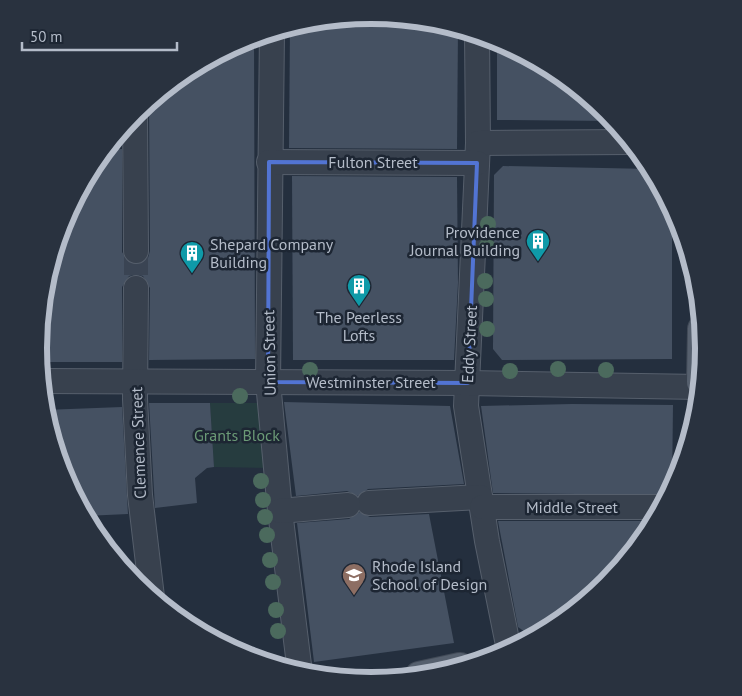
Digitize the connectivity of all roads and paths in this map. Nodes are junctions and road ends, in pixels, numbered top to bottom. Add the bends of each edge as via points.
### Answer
1 (272, 40) edge
2 (477, 42) edge
3 (135, 126) edge
4 (622, 143) edge
5 (478, 153) junction
6 (269, 162) junction
7 (136, 251) tunnel mouth
8 (136, 288) tunnel mouth
9 (49, 381) edge
10 (136, 381) junction
11 (268, 382) junction
12 (468, 382) junction
13 (692, 387) edge
14 (481, 502) junction
15 (654, 507) edge
16 (280, 512) junction
17 (151, 586) edge
18 (508, 642) edge
19 (299, 664) edge

1 - 6 street, Union Street
2 - 5 street, Eddy Street
3 - 7 street
4 - 5 street, Fulton Street
5 - 6 street, Fulton Street
5 - 12 street, Eddy Street
6 - 11 street, Union Street
8 - 10 street, Clemence Street
9 - 10 street, Westminster Street
10 - 11 street, Westminster Street
10 - 17 street, Clemence Street via 140,495
11 - 12 street, Westminster Street
11 - 16 street, Union Street
12 - 13 street, Westminster Street
12 - 14 street, Eddy Street via 466,406
14 - 15 street, Middle Street
14 - 16 street, Middle Street via 358,504
14 - 18 street, Eddy Street
16 - 19 street, Union Street

